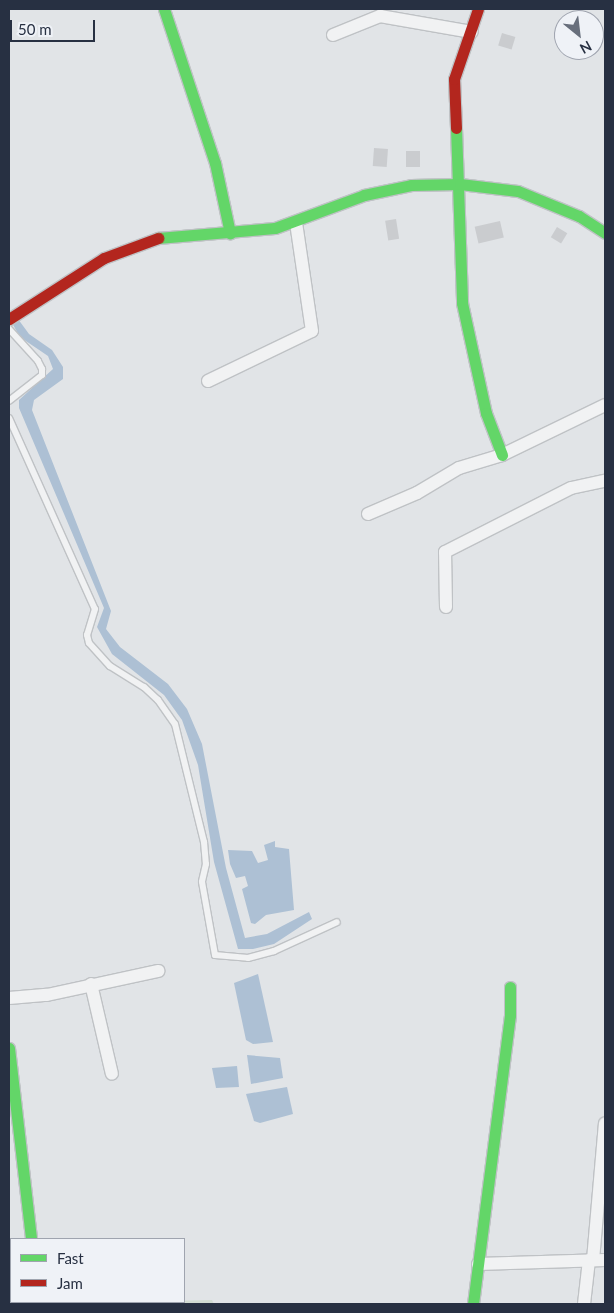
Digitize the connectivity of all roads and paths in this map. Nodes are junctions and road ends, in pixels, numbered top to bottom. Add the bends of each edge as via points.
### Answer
1 (164, 9) edge
2 (478, 9) edge
3 (472, 32) junction
4 (334, 35) dead end
5 (460, 184) junction
6 (296, 222) junction
7 (230, 233) junction
8 (605, 233) edge
9 (9, 320) edge
10 (9, 329) edge
11 (208, 381) dead end
12 (9, 401) edge
13 (605, 405) edge
14 (9, 418) edge
15 (502, 455) junction
16 (605, 481) edge
17 (368, 514) dead end
18 (446, 607) dead end
19 (336, 922) dead end
20 (158, 971) dead end
21 (92, 984) junction
22 (510, 987) dead end
23 (9, 998) edge
24 (9, 1048) edge
25 (112, 1074) dead end
26 (605, 1124) edge
27 (31, 1238) edge
28 (596, 1260) edge
29 (478, 1264) junction
30 (472, 1304) edge
31 (584, 1304) edge

1 - 7 street via 215,163
2 - 3 street
3 - 4 street via 380,16
3 - 5 street via 454,79 453,110
5 - 6 street via 386,189
5 - 8 street via 518,191 579,216
5 - 15 street via 462,303 486,413
6 - 7 street
6 - 11 street via 312,331
7 - 9 street via 156,238 104,258
10 - 12 lane via 42,369 42,374
13 - 15 street
14 - 19 lane via 94,609 87,635 89,642 110,666 144,687 176,724 204,842 206,864 202,882 215,955 248,958 274,951
15 - 17 street via 459,468 417,493
16 - 18 street via 571,488 445,552
20 - 21 street
21 - 23 street
21 - 25 street
22 - 29 street via 510,1015
24 - 27 street
26 - 28 street
28 - 29 street
28 - 31 street
29 - 30 street

